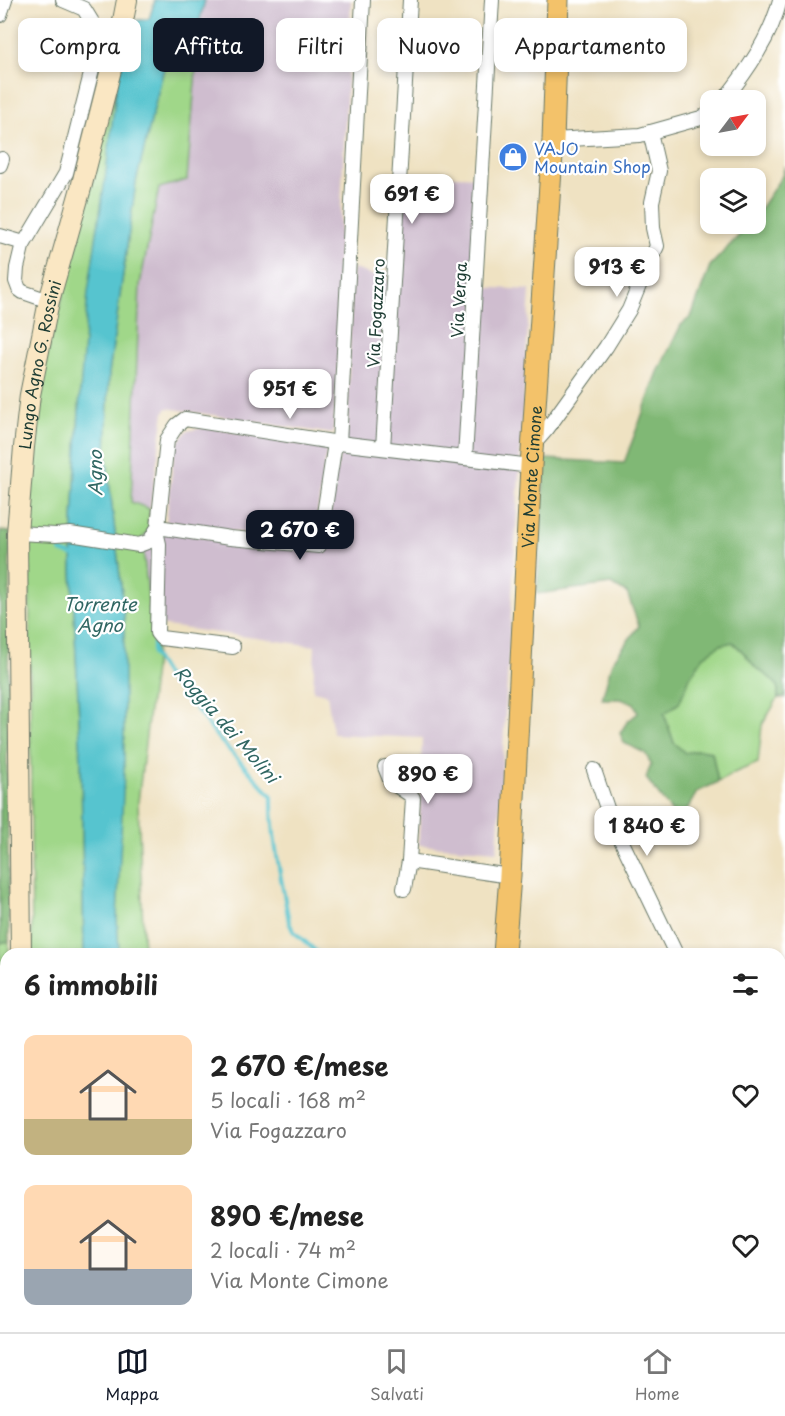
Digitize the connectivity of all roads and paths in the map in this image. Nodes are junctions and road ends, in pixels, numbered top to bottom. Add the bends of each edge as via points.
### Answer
1 (6, 0) edge
2 (63, 0) edge
3 (127, 0) edge
4 (363, 0) edge
5 (410, 0) edge
6 (492, 0) edge
7 (558, 0) edge
8 (780, 0) edge
9 (0, 15) edge
10 (731, 90) edge
11 (700, 118) edge
12 (650, 132) junction
13 (553, 140) junction
14 (0, 236) edge
15 (24, 243) junction
16 (49, 301) junction
17 (337, 443) junction
18 (383, 448) junction
19 (531, 456) junction
20 (465, 458) junction
21 (157, 529) junction
22 (17, 533) junction
23 (233, 647) dead end
24 (385, 767) dead end
25 (594, 770) dead end
26 (409, 861) junction
27 (510, 876) junction
28 (404, 889) dead end
29 (21, 948) edge
30 (504, 948) edge
31 (673, 948) edge

1 - 9 street
2 - 15 street via 84,9 95,27 98,46 66,173
3 - 16 main road, Lungo Agno G. Rossini
4 - 17 street, Via Fogazzaro
5 - 18 street, Via Fogazzaro
6 - 20 street, Via Verga
7 - 13 main road, Via Monte Cimone
8 - 10 street via 766,36
11 - 12 street
12 - 13 street
12 - 19 street via 659,171 652,202 657,246 629,310
13 - 19 main road, Via Monte Cimone
14 - 15 street
15 - 16 street via 17,268 19,289
16 - 22 main road, Lungo Agno G. Rossini via 30,395
17 - 18 street
17 - 21 street, Via Fogazzaro via 319,546
17 - 21 street via 185,419 167,440
18 - 20 street
19 - 20 street
19 - 27 main road, Via Monte Cimone
21 - 22 street via 150,541 139,545 70,534
21 - 23 street via 157,633 161,638
22 - 29 main road, Lungo Agno G. Rossini
24 - 26 street via 391,783 413,798
25 - 31 street via 610,817
26 - 27 street
26 - 28 street
27 - 30 main road, Via Monte Cimone

